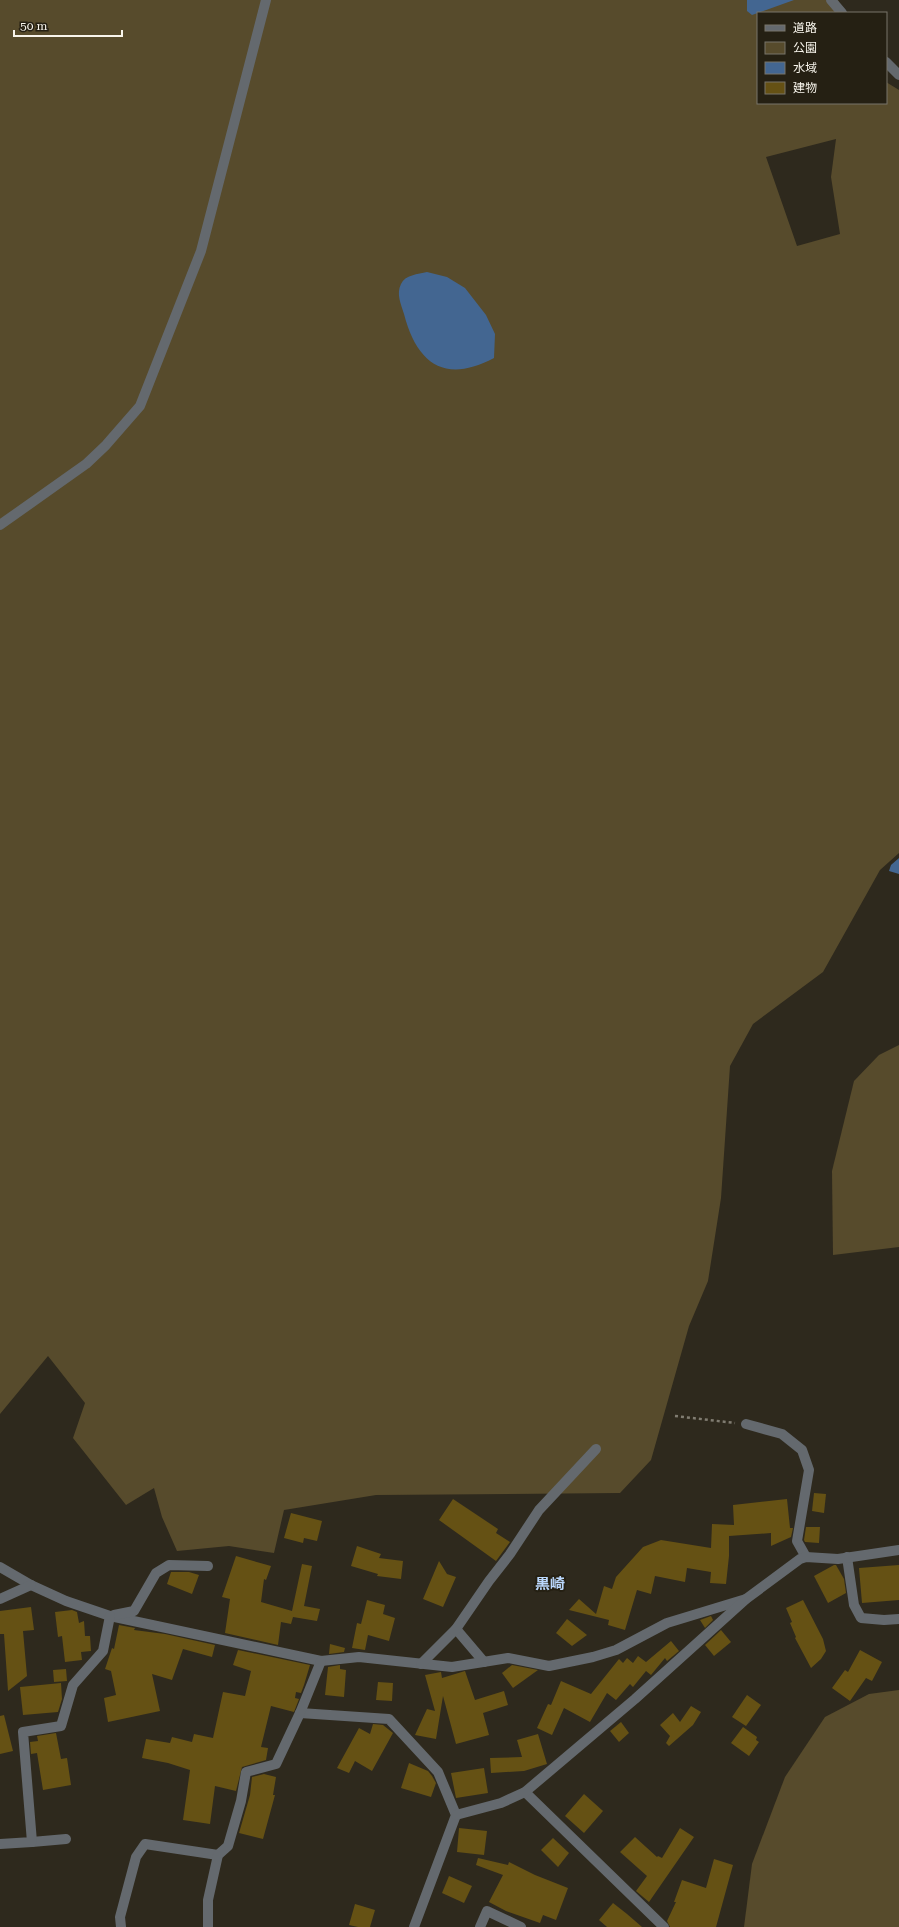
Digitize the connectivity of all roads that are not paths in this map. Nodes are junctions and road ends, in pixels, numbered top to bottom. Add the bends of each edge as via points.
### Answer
1 (266, 0) edge
2 (831, 0) edge
3 (841, 12) edge
4 (887, 63) edge
5 (899, 75) edge
6 (0, 525) edge
7 (746, 1424) road end
8 (596, 1449) dead end
9 (899, 1550) edge
10 (806, 1557) junction
11 (847, 1557) junction
12 (208, 1566) dead end
13 (0, 1567) edge
14 (31, 1585) junction
15 (0, 1599) edge
16 (746, 1599) junction
17 (110, 1616) junction
18 (899, 1619) edge
19 (456, 1629) junction
20 (321, 1661) junction
21 (484, 1662) junction
22 (421, 1664) junction
23 (300, 1713) junction
24 (525, 1792) junction
25 (456, 1815) junction
26 (66, 1839) dead end
27 (32, 1842) junction
28 (0, 1844) edge
29 (218, 1855) junction
30 (120, 1927) edge
31 (208, 1927) edge
32 (414, 1927) edge
33 (480, 1927) edge
34 (521, 1927) edge
35 (664, 1927) edge

1 - 6 street via 201,251 140,406 86,464
2 - 3 street
4 - 5 street
7 - 10 street via 782,1434 802,1450 809,1470 797,1541
8 - 19 street via 539,1510
9 - 11 street
10 - 11 street
10 - 16 street
11 - 18 street via 854,1605 861,1618
12 - 17 street via 169,1565 156,1573 134,1611
13 - 14 street
14 - 15 street
14 - 17 street via 66,1601
16 - 21 street via 667,1623 616,1650 593,1657 549,1666 508,1658
16 - 24 street
17 - 20 street
17 - 27 street via 103,1651 73,1685 61,1726 23,1732
19 - 21 street
19 - 22 street
20 - 22 street via 359,1657
20 - 23 street
21 - 22 street via 452,1667
23 - 25 street via 389,1720 438,1772
23 - 29 street via 276,1764 246,1772 228,1846
24 - 25 street via 501,1803
24 - 35 street
25 - 32 street
26 - 27 street
27 - 28 street
29 - 30 street via 145,1844 136,1857 120,1917
29 - 31 street via 208,1900
33 - 34 street via 487,1911

